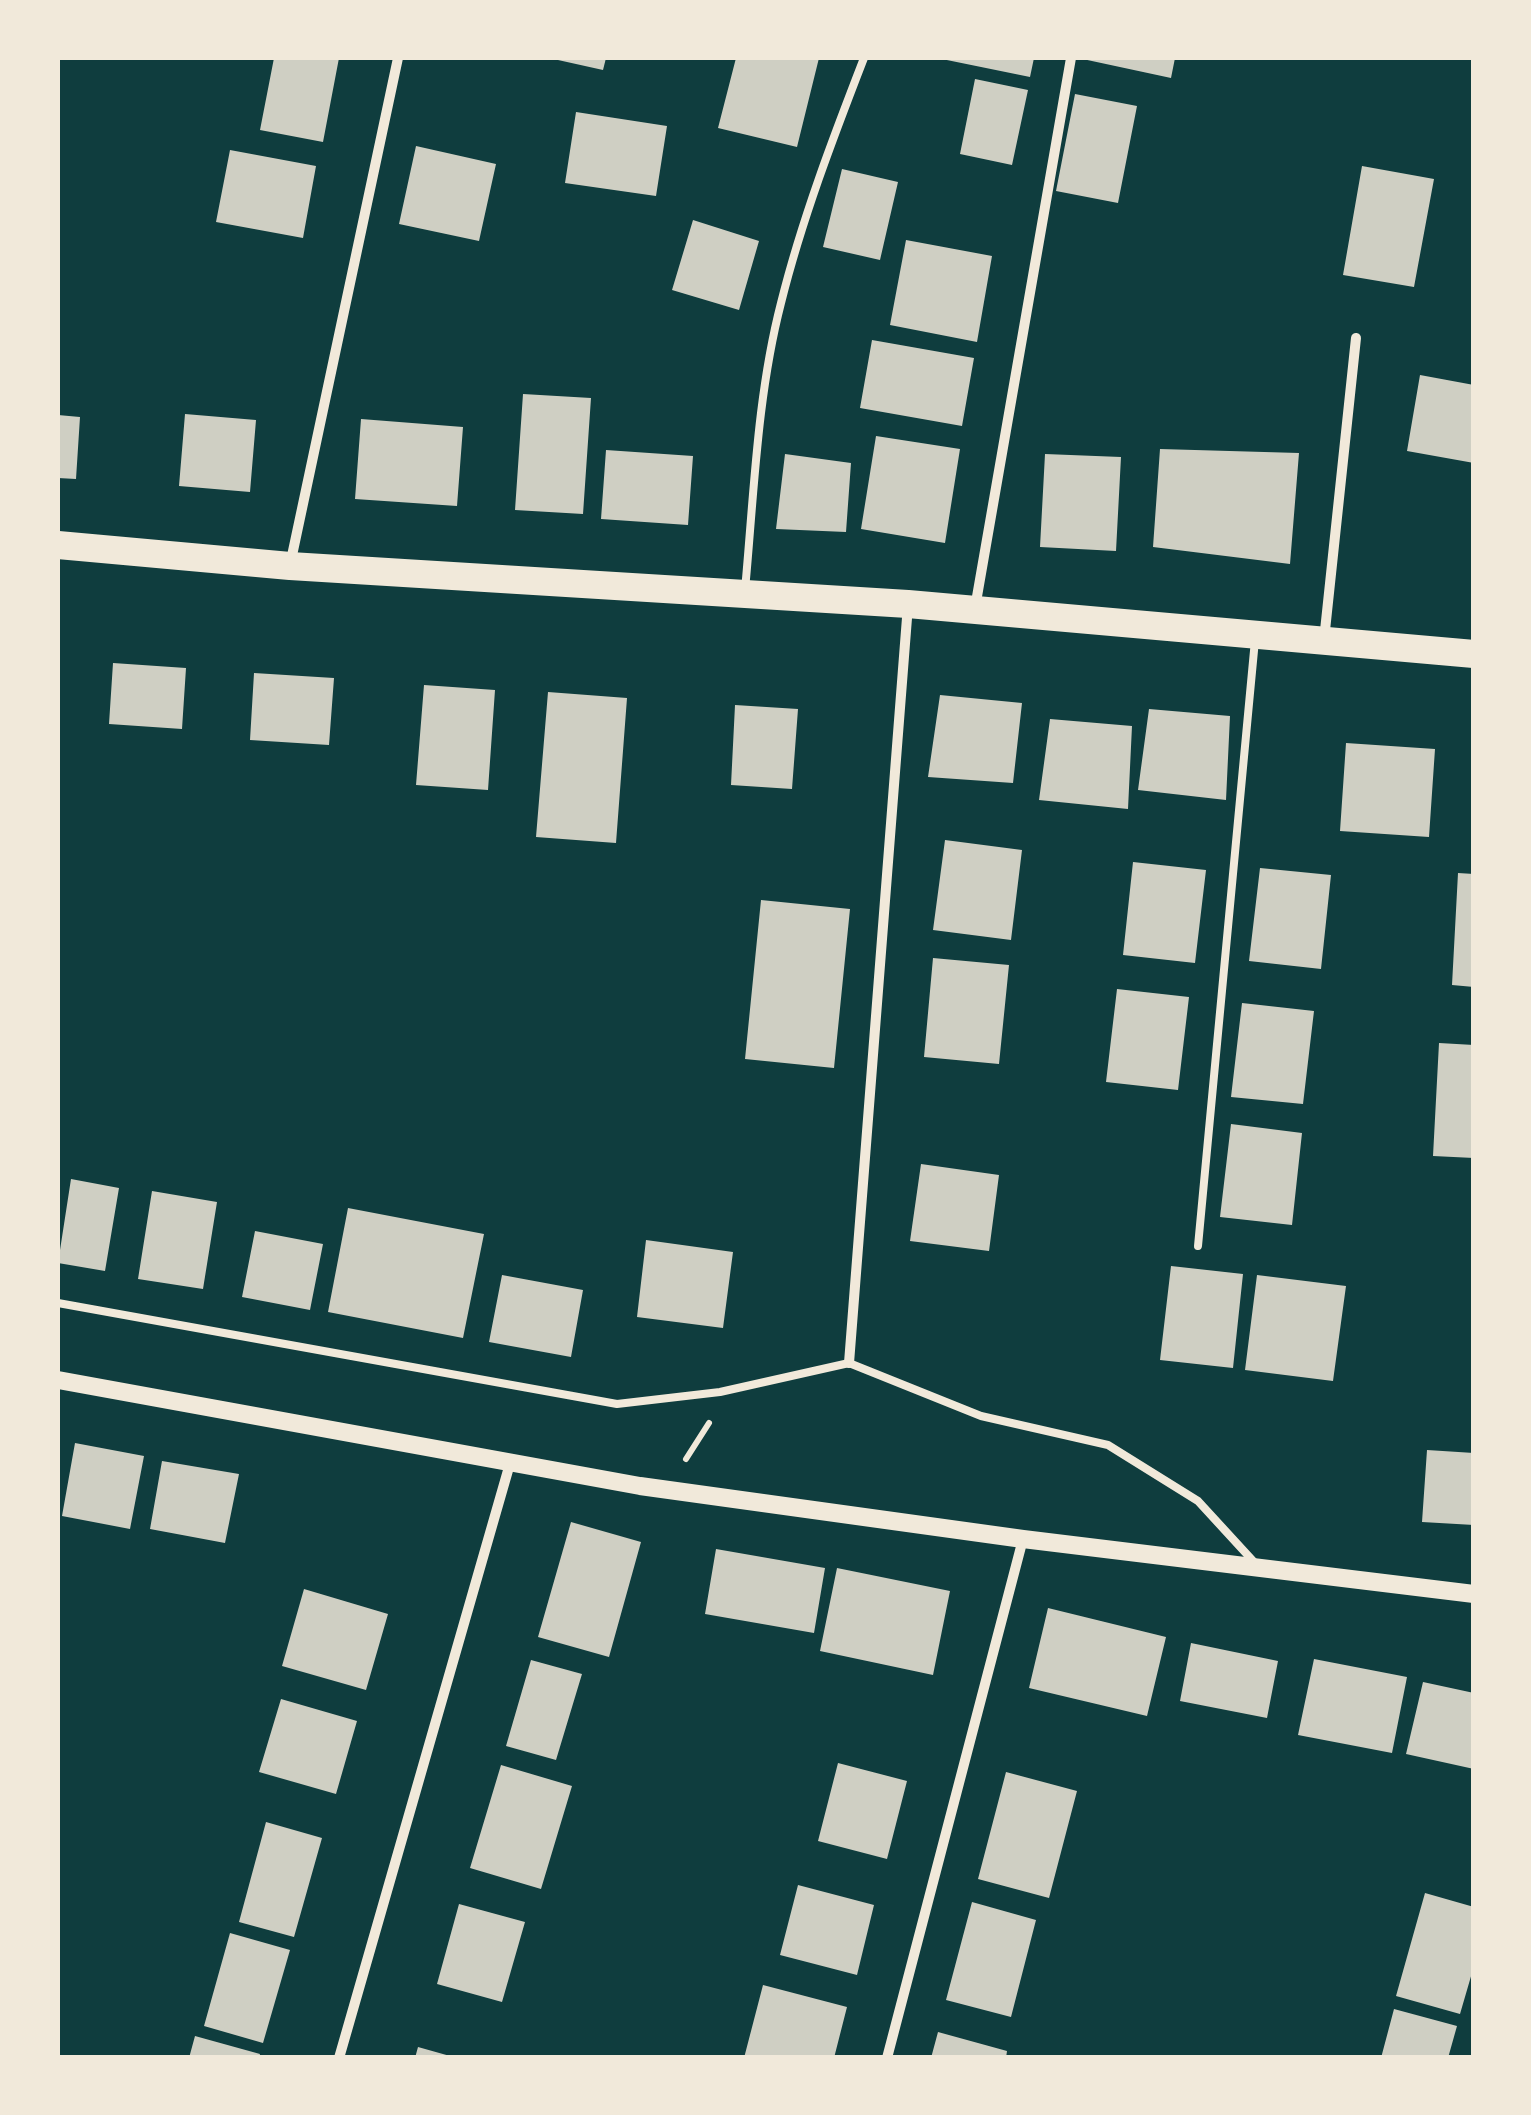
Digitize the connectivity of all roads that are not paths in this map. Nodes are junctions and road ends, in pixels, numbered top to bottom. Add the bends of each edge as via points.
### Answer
1 (398, 58) edge
2 (864, 58) edge
3 (1071, 58) edge
4 (1356, 338) dead end
5 (58, 545) edge
6 (290, 566) junction
7 (744, 594) junction
8 (908, 604) junction
9 (975, 611) junction
10 (1256, 635) junction
11 (1324, 641) junction
12 (1474, 654) edge
13 (1198, 1246) dead end
14 (58, 1304) edge
15 (849, 1363) junction
16 (58, 1380) edge
17 (511, 1460) junction
18 (1023, 1539) junction
19 (1257, 1566) junction
20 (1474, 1594) edge
21 (339, 2058) edge
22 (887, 2058) edge

1 - 6 street
2 - 7 lane via 780,304 762,404
3 - 9 street
4 - 11 street
5 - 6 highway
6 - 7 highway
7 - 8 highway
8 - 9 highway
8 - 15 street
9 - 10 highway
10 - 11 highway
10 - 13 lane
11 - 12 highway
14 - 15 lane via 617,1404 720,1392
15 - 19 lane via 981,1416 1108,1445 1198,1501
16 - 17 street
17 - 18 street via 640,1486
17 - 21 street
18 - 19 street
18 - 22 street
19 - 20 street

